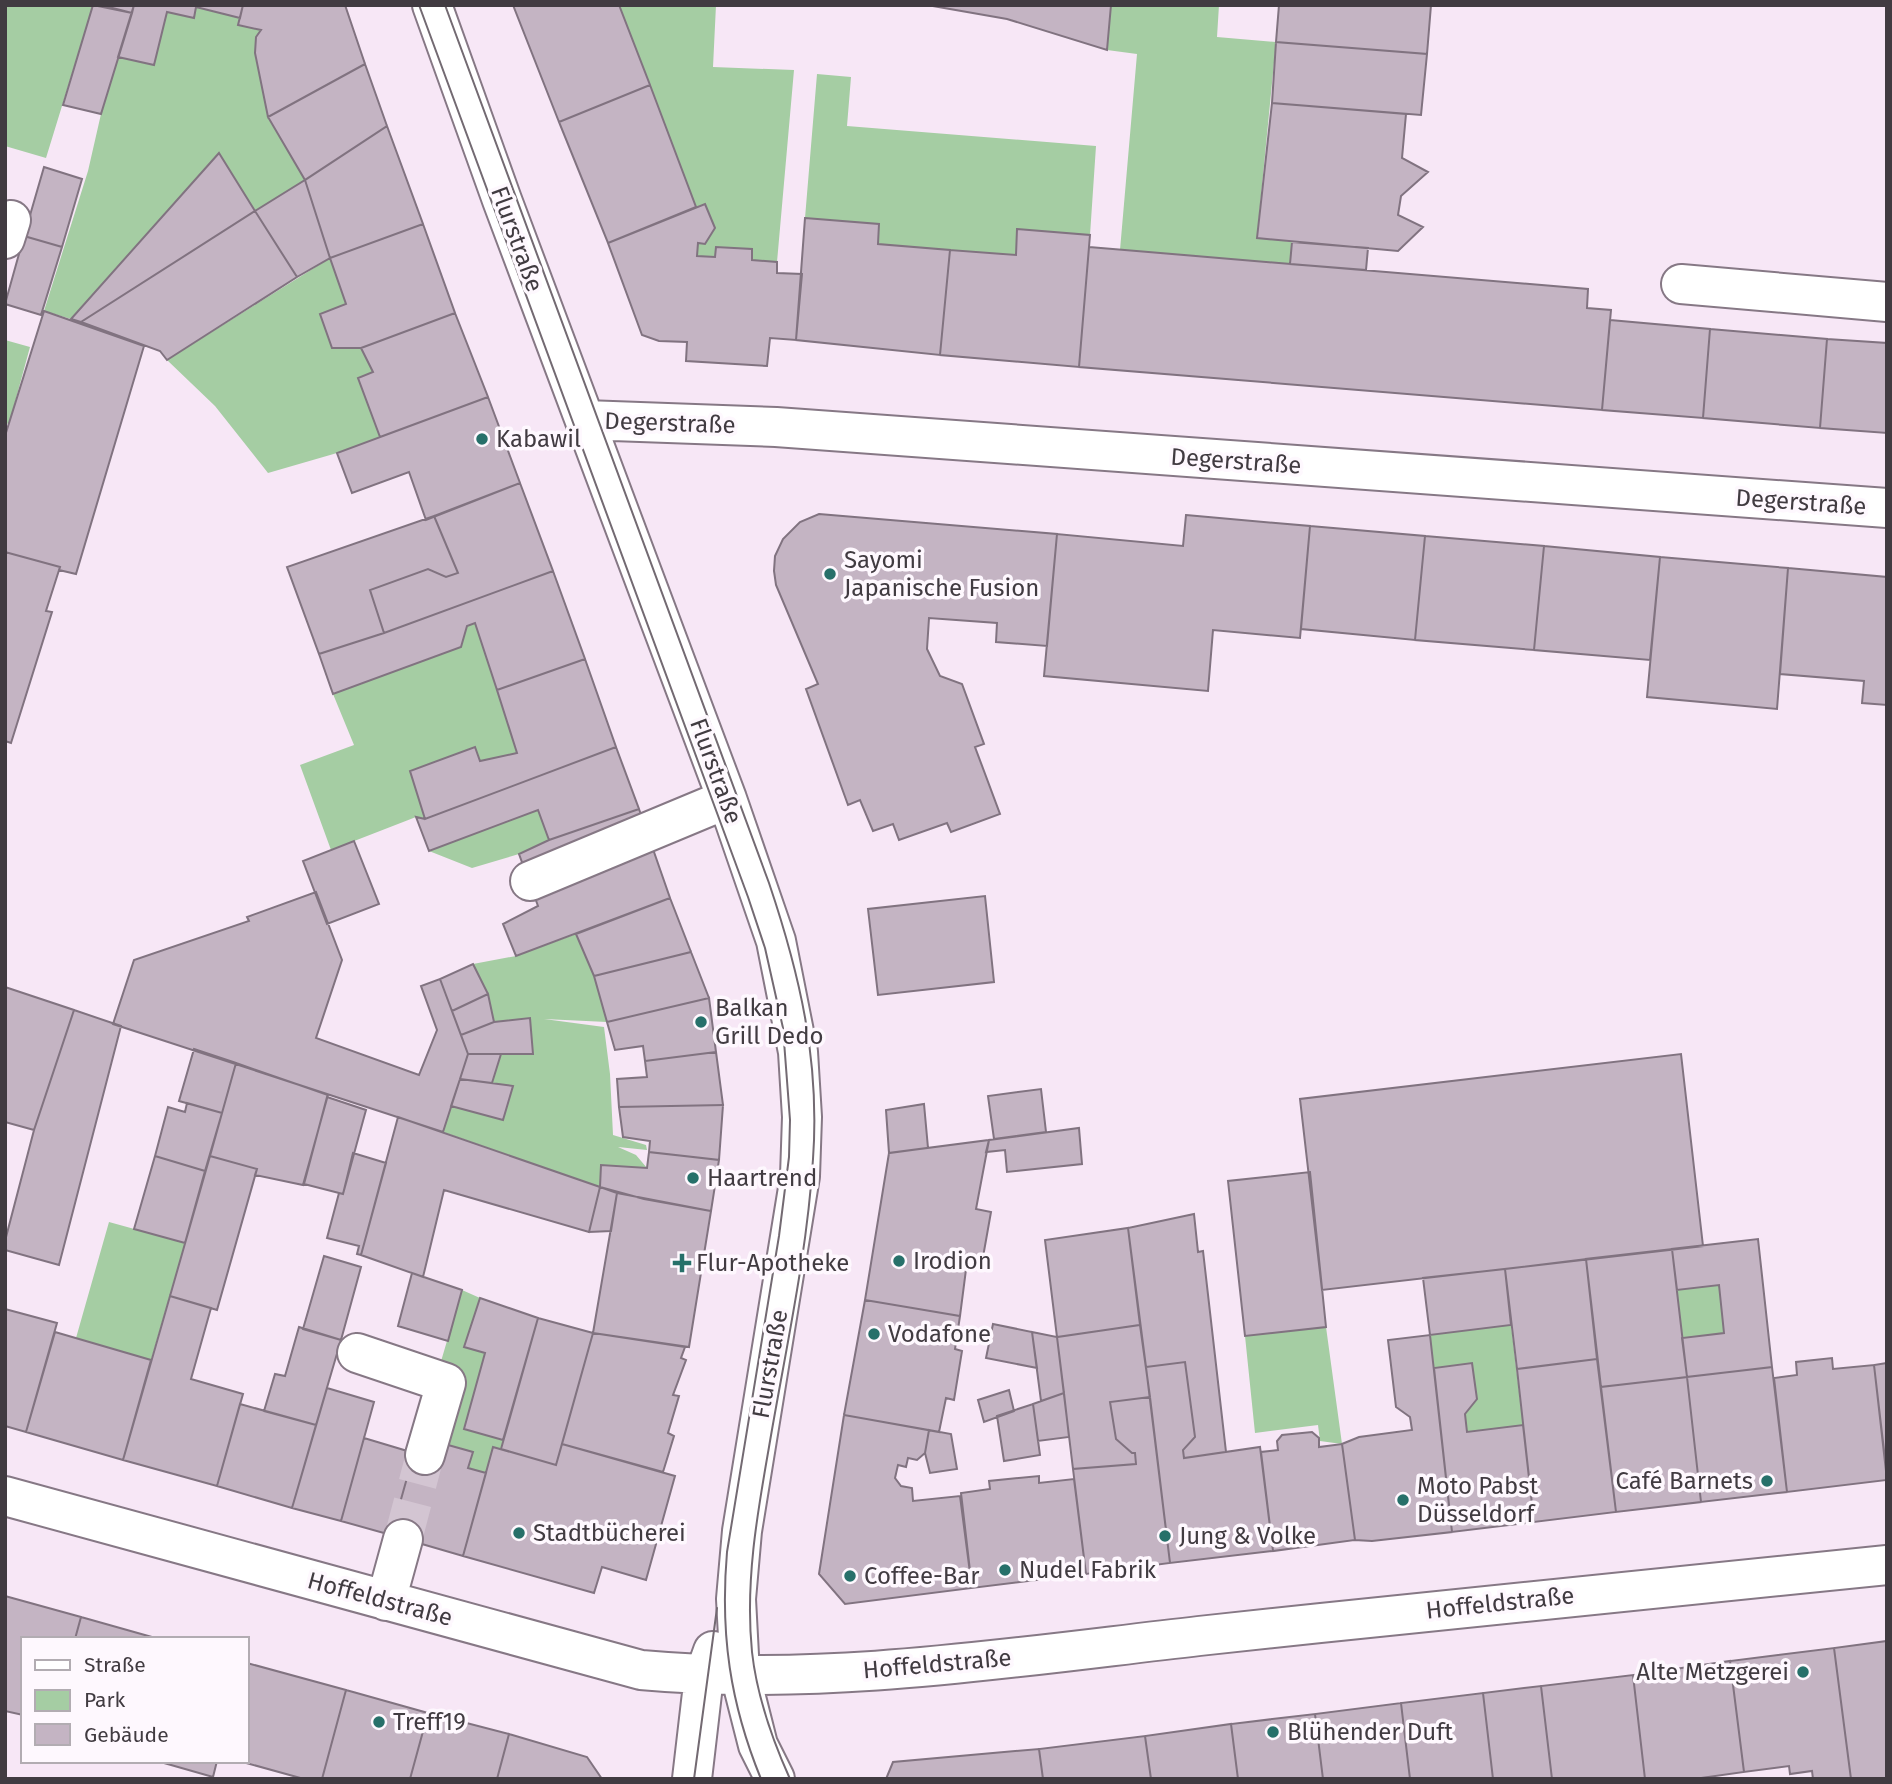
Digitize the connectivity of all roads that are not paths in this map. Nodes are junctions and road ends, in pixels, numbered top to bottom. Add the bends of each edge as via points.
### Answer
1 (432, 5) edge
2 (1681, 284) dead end
3 (1887, 302) edge
4 (584, 420) junction
5 (1887, 509) edge
6 (727, 799) junction
7 (530, 881) dead end
8 (357, 1353) dead end
9 (425, 1455) tunnel mouth
10 (5, 1496) edge
11 (403, 1539) tunnel mouth
12 (1887, 1565) edge
13 (386, 1601) junction
14 (722, 1675) junction
15 (692, 1779) edge
16 (775, 1779) edge

1 - 4 street, Flurstraße
2 - 3 street
4 - 5 street, Degerstraße via 776,427
4 - 6 street, Flurstraße
6 - 7 street
6 - 14 street, Flurstraße via 776,941 798,1052 802,1117 800,1176 738,1569 737,1628
8 - 9 street via 446,1383
10 - 13 street, Hoffeldstraße
11 - 13 street
12 - 14 street, Hoffeldstraße via 1381,1615 885,1671
13 - 14 street, Hoffeldstraße via 641,1670
14 - 15 street, Flurstraße
14 - 16 street

